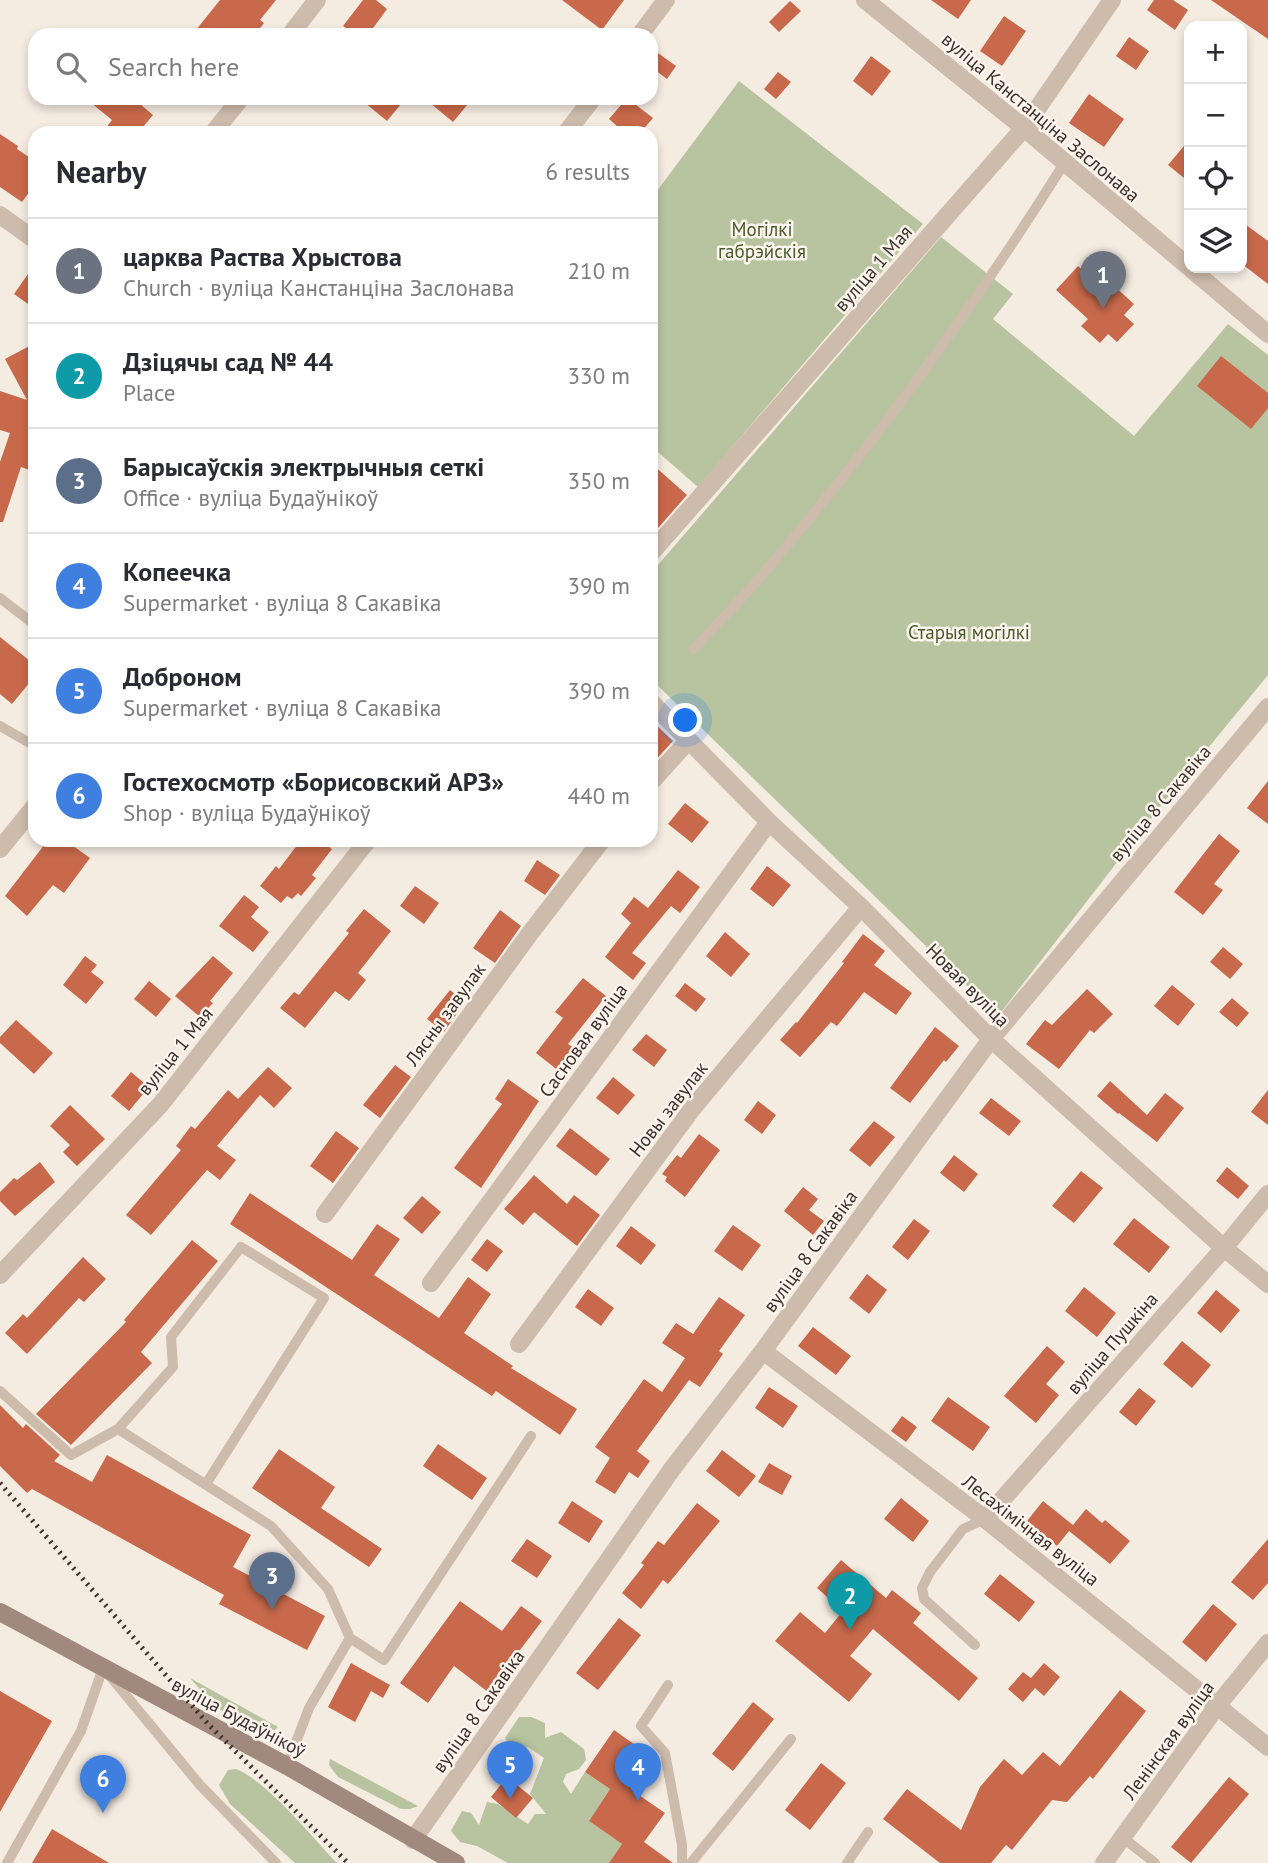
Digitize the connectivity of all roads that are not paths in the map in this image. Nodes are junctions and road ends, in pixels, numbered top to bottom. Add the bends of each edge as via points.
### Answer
1 (317, 0) edge
2 (666, 0) edge
3 (866, 0) edge
4 (1112, 0) edge
5 (295, 28) edge
6 (645, 28) edge
7 (236, 105) edge
8 (588, 105) edge
9 (219, 126) edge
10 (571, 126) edge
11 (1024, 128) junction
12 (1065, 162) junction
13 (0, 215) edge
14 (28, 235) edge
15 (1184, 262) edge
16 (1198, 273) edge
17 (1265, 325) edge
18 (658, 545) edge
19 (0, 598) edge
20 (28, 620) edge
21 (694, 649) dead end
22 (1268, 707) edge
23 (658, 709) edge
24 (0, 726) edge
25 (688, 741) junction
26 (28, 742) edge
27 (658, 774) edge
28 (28, 815) edge
29 (769, 822) junction
30 (363, 847) edge
31 (596, 847) edge
32 (0, 849) edge
33 (861, 907) junction
34 (991, 1039) junction
35 (1268, 1194) edge
36 (325, 1214) dead end
37 (1224, 1248) junction
38 (0, 1275) edge
39 (431, 1283) dead end
40 (1268, 1284) edge
41 (519, 1344) dead end
42 (763, 1352) junction
43 (0, 1391) edge
44 (118, 1429) junction
45 (531, 1436) dead end
46 (206, 1485) junction
47 (985, 1519) junction
48 (0, 1612) edge
49 (350, 1638) junction
50 (1268, 1643) edge
51 (975, 1645) dead end
52 (103, 1668) junction
53 (668, 1685) dead end
54 (1217, 1706) junction
55 (791, 1740) dead end
56 (1268, 1747) edge
57 (286, 1766) junction
58 (868, 1832) dead end
59 (1122, 1837) junction
60 (413, 1840) junction
61 (7, 1863) edge
62 (276, 1863) edge
63 (456, 1863) edge
64 (682, 1863) edge
65 (691, 1863) edge
66 (847, 1863) edge
67 (1104, 1863) edge
68 (1155, 1863) edge

1 - 5 street
2 - 6 street
3 - 11 street, вуліца Канстанціна Заслонава
4 - 11 street, вуліца 1 Мая
7 - 9 street
8 - 10 street
11 - 12 street, вуліца Канстанціна Заслонава
11 - 18 street, вуліца 1 Мая
12 - 15 street, вуліца Канстанціна Заслонава
12 - 21 lane via 1016,239 871,442 779,556
13 - 14 street
16 - 17 street, вуліца Канстанціна Заслонава
19 - 20 lane
22 - 34 street, вуліца 8 Сакавіка
23 - 25 street, Новая вуліца
24 - 26 lane
25 - 27 street
25 - 29 street, Новая вуліца
28 - 32 street
29 - 33 street, Новая вуліца
29 - 39 street, Сасновая вуліца
30 - 38 street, вуліца 1 Мая via 161,1104
31 - 36 street, Лясны завулак
33 - 34 street, Новая вуліца
33 - 41 street, Новы завулак via 692,1109
34 - 37 street, Новая вуліца
34 - 42 street, вуліца 8 Сакавіка
35 - 37 street, вуліца Пушкіна
37 - 40 street, Новая вуліца
37 - 47 street, вуліца Пушкіна
42 - 47 street, Лесахімічная вуліца
42 - 60 street, вуліца 8 Сакавіка via 672,1469
43 - 44 lane via 71,1455
44 - 46 lane
44 - 46 lane via 173,1367 171,1337 240,1247 324,1298
45 - 49 lane via 384,1660
46 - 49 lane via 271,1526 328,1589
47 - 51 lane via 963,1529 922,1588 924,1599
47 - 54 street, Лесахімічная вуліца
48 - 52 main road, вуліца Будаўнікоў
49 - 57 lane via 309,1708
50 - 54 street, Ленінская вуліца
52 - 57 main road, вуліца Будаўнікоў
52 - 61 lane via 80,1731
52 - 62 lane via 200,1785
53 - 64 lane via 641,1726 665,1753
54 - 56 street, Лесахімічная вуліца
54 - 59 street, Ленінская вуліца
55 - 65 lane
57 - 60 main road, вуліца Будаўнікоў
58 - 66 lane
59 - 67 street, Ленінская вуліца
59 - 68 lane
60 - 63 main road, вуліца Будаўнікоў

